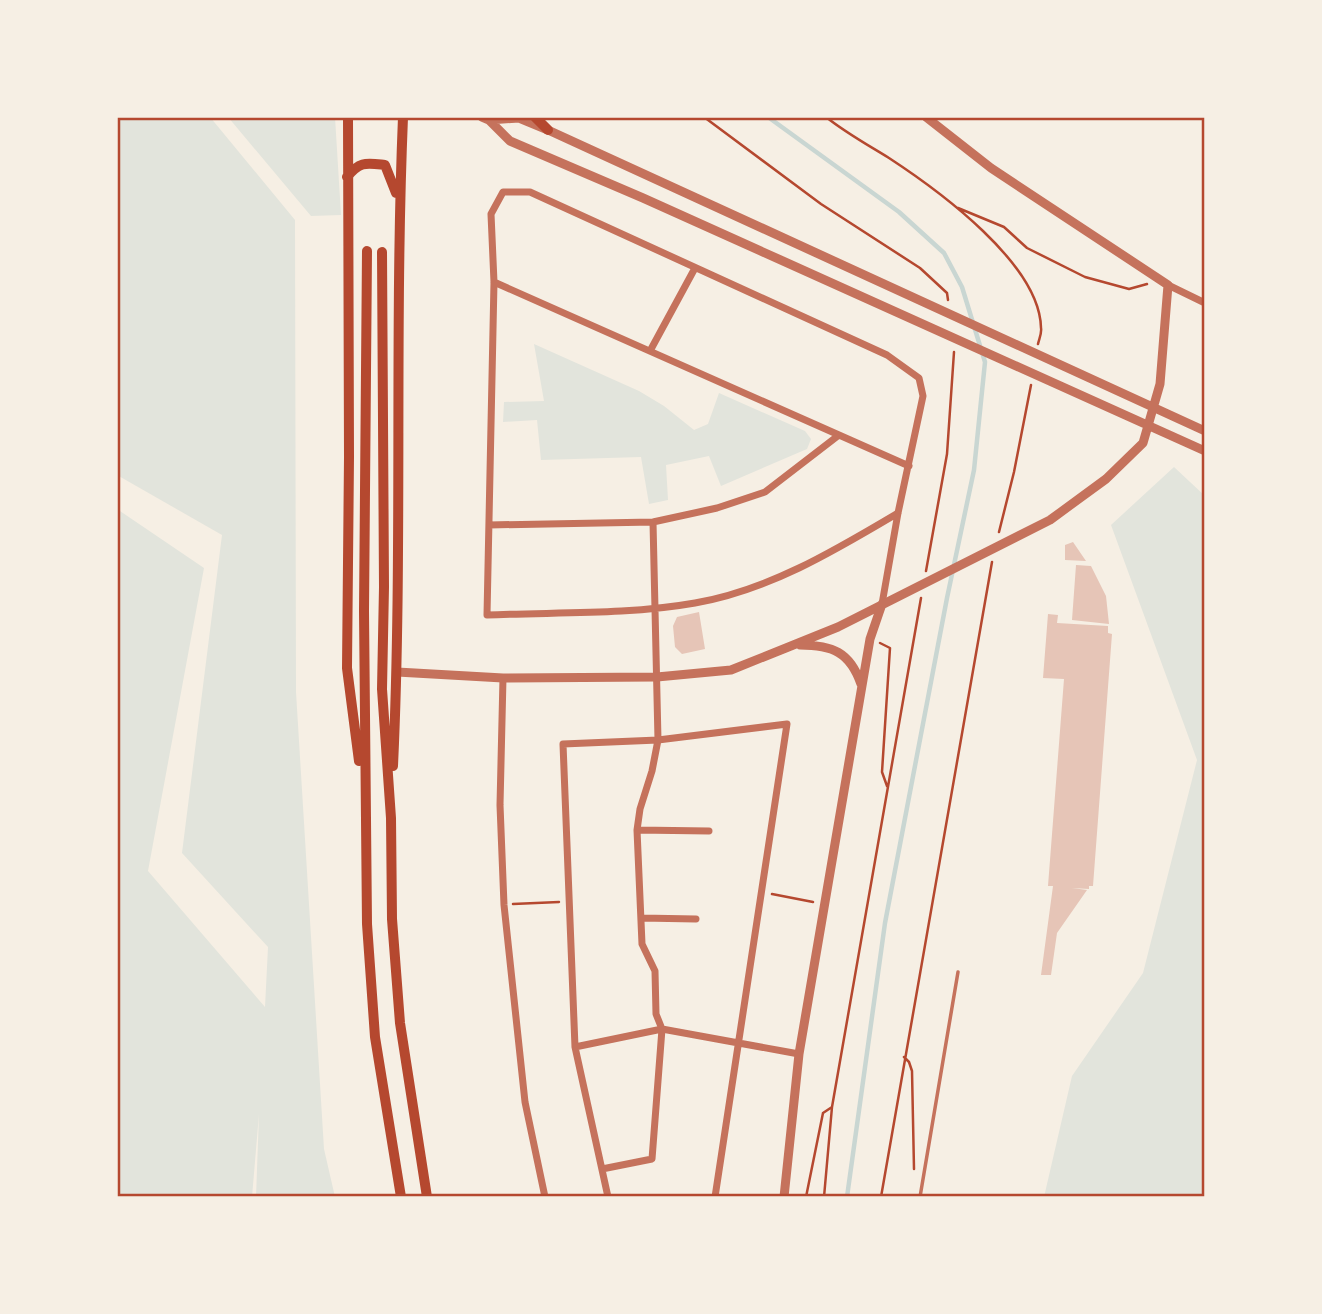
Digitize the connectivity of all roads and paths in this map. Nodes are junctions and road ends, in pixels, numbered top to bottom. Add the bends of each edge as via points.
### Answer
1 (348, 117) edge
2 (403, 117) edge
3 (535, 117) edge
4 (826, 117) edge
5 (926, 117) edge
6 (486, 119) edge
7 (548, 130) junction
8 (347, 177) junction
9 (399, 203) junction
10 (955, 207) junction
11 (367, 251) dead end
12 (382, 252) dead end
13 (695, 268) junction
14 (494, 282) junction
15 (1164, 282) junction
16 (1205, 303) edge
17 (650, 351) junction
18 (1037, 354) dead end
19 (1031, 380) dead end
20 (1205, 431) edge
21 (839, 435) junction
22 (1205, 451) edge
23 (909, 466) junction
24 (898, 513) junction
25 (653, 522) junction
26 (489, 525) junction
27 (999, 535) dead end
28 (992, 560) dead end
29 (882, 604) junction
30 (654, 609) junction
31 (870, 639) junction
32 (795, 646) junction
33 (397, 672) junction
34 (657, 677) junction
35 (503, 678) junction
36 (862, 686) junction
37 (658, 740) junction
38 (888, 787) dead end
39 (365, 810) junction
40 (391, 818) junction
41 (636, 830) junction
42 (709, 831) dead end
43 (761, 892) junction
44 (569, 901) junction
45 (825, 904) junction
46 (504, 905) junction
47 (641, 918) junction
48 (696, 919) dead end
49 (958, 972) dead end
50 (662, 1029) junction
51 (738, 1043) junction
52 (575, 1047) junction
53 (799, 1054) junction
54 (904, 1057) junction
55 (602, 1169) junction
56 (921, 1189) junction
57 (401, 1197) edge
58 (428, 1197) edge
59 (545, 1197) edge
60 (608, 1197) edge
61 (715, 1197) edge
62 (783, 1197) edge
63 (806, 1197) edge
64 (824, 1197) edge
65 (881, 1197) edge
66 (920, 1197) edge

1 - 8 main road
2 - 9 main road
3 - 7 main road
4 - 10 path
5 - 15 street via 991,168
6 - 7 street via 519,118
6 - 22 street via 510,141
7 - 20 street
8 - 9 main road via 356,166 385,165
8 - 39 main road via 347,668
9 - 33 main road
10 - 15 path via 1004,227 1027,248 1085,277 1129,289
10 - 18 path via 1006,254 1024,278 1042,328
11 - 39 main road
12 - 40 main road via 382,689
13 - 14 street via 530,192 503,192 491,214
13 - 17 street
13 - 23 street via 887,355 919,378 923,396
14 - 17 street
14 - 26 street
15 - 16 street
15 - 29 street via 1160,384 1143,443 1106,479 1050,520
17 - 21 street
19 - 27 path
21 - 23 street
21 - 25 street via 765,492
23 - 24 street
24 - 29 street
24 - 30 street via 811,564 769,581 697,603
25 - 26 street
25 - 30 street
26 - 30 street via 487,615
28 - 54 path
29 - 31 street
29 - 32 street
30 - 34 street
31 - 36 street
31 - 38 path via 890,648 882,772
32 - 34 street via 732,670
32 - 36 street via 821,645 836,651 854,665
33 - 35 street
33 - 40 main road
34 - 35 street
34 - 37 street
35 - 46 street via 500,805
36 - 45 street
37 - 41 street
37 - 43 street via 787,724
37 - 44 street via 563,744
39 - 57 main road via 375,1037
40 - 58 main road via 400,1023
41 - 42 street
41 - 47 street
43 - 45 path
43 - 51 street
44 - 46 path
44 - 52 street
45 - 53 street
46 - 59 street via 524,1102
47 - 48 street
47 - 50 street via 642,944 655,971 656,1014
49 - 56 lane
50 - 51 street
50 - 52 street
50 - 55 street via 652,1159
51 - 53 street
51 - 61 street
52 - 55 street
53 - 62 street
54 - 56 path via 912,1071 913,1166
54 - 65 path
55 - 60 street
56 - 66 lane
63 - 64 path via 823,1113 832,1107

